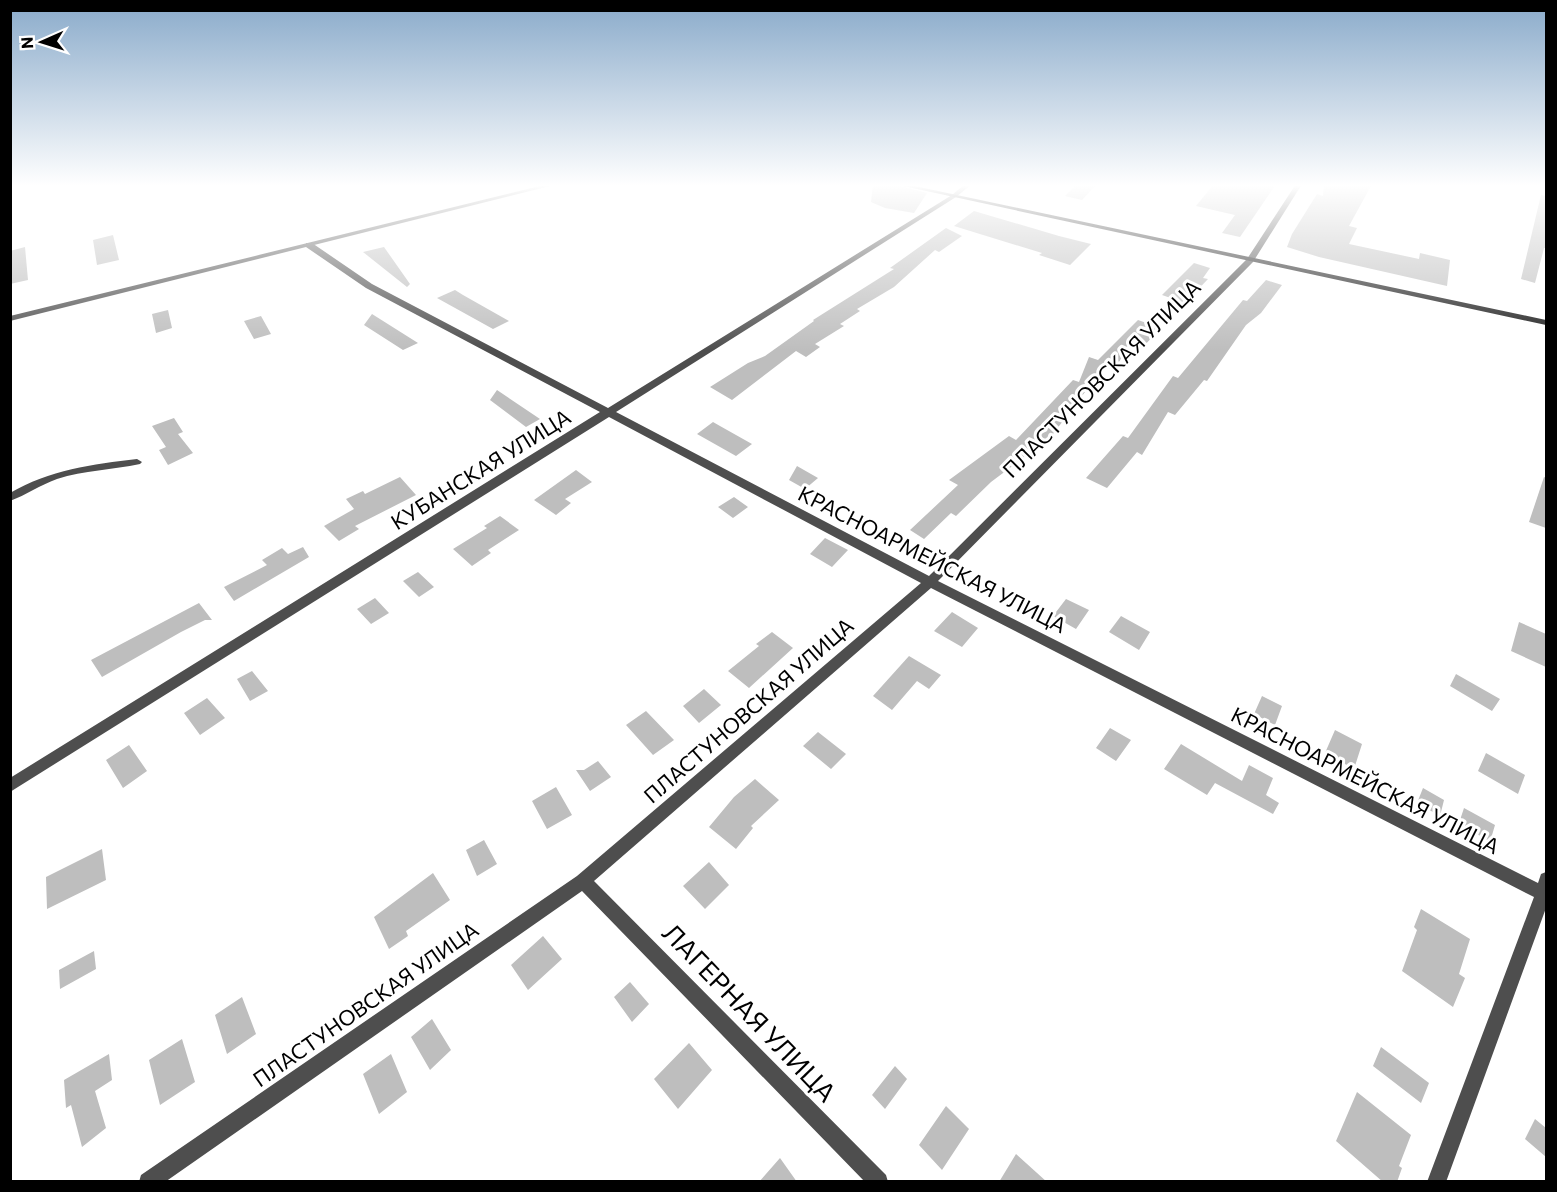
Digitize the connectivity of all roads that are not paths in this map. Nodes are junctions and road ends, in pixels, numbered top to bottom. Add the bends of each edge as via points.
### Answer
1 (331, 240) edge
2 (885, 240) edge
3 (1156, 240) edge
4 (1263, 240) edge
5 (309, 245) junction
6 (1250, 260) junction
7 (10, 319) edge
8 (1546, 323) edge
9 (609, 413) junction
10 (137, 462) dead end
11 (25, 487) junction
12 (10, 489) edge
13 (10, 498) edge
14 (930, 582) junction
15 (10, 786) edge
16 (584, 881) junction
17 (1546, 889) edge
18 (148, 1182) edge
19 (879, 1182) edge
20 (1436, 1182) edge

1 - 5 street
2 - 9 street, КУБАНСКАЯ УЛИЦА
3 - 6 main road
4 - 6 street, ПЛАСТУНОВСКАЯ УЛИЦА
5 - 7 street
5 - 9 street, КРАСНОАРМЕЙСКАЯ УЛИЦА via 369,286
6 - 8 main road
6 - 14 street, ПЛАСТУНОВСКАЯ УЛИЦА
9 - 14 street, КРАСНОАРМЕЙСКАЯ УЛИЦА
9 - 15 street, КУБАНСКАЯ УЛИЦА
10 - 11 lane via 86,468
11 - 12 lane
11 - 13 lane
14 - 16 street, ПЛАСТУНОВСКАЯ УЛИЦА
14 - 17 street, КРАСНОАРМЕЙСКАЯ УЛИЦА
16 - 18 street, ПЛАСТУНОВСКАЯ УЛИЦА
16 - 19 street, ЛАГЕРНАЯ УЛИЦА
17 - 20 street

